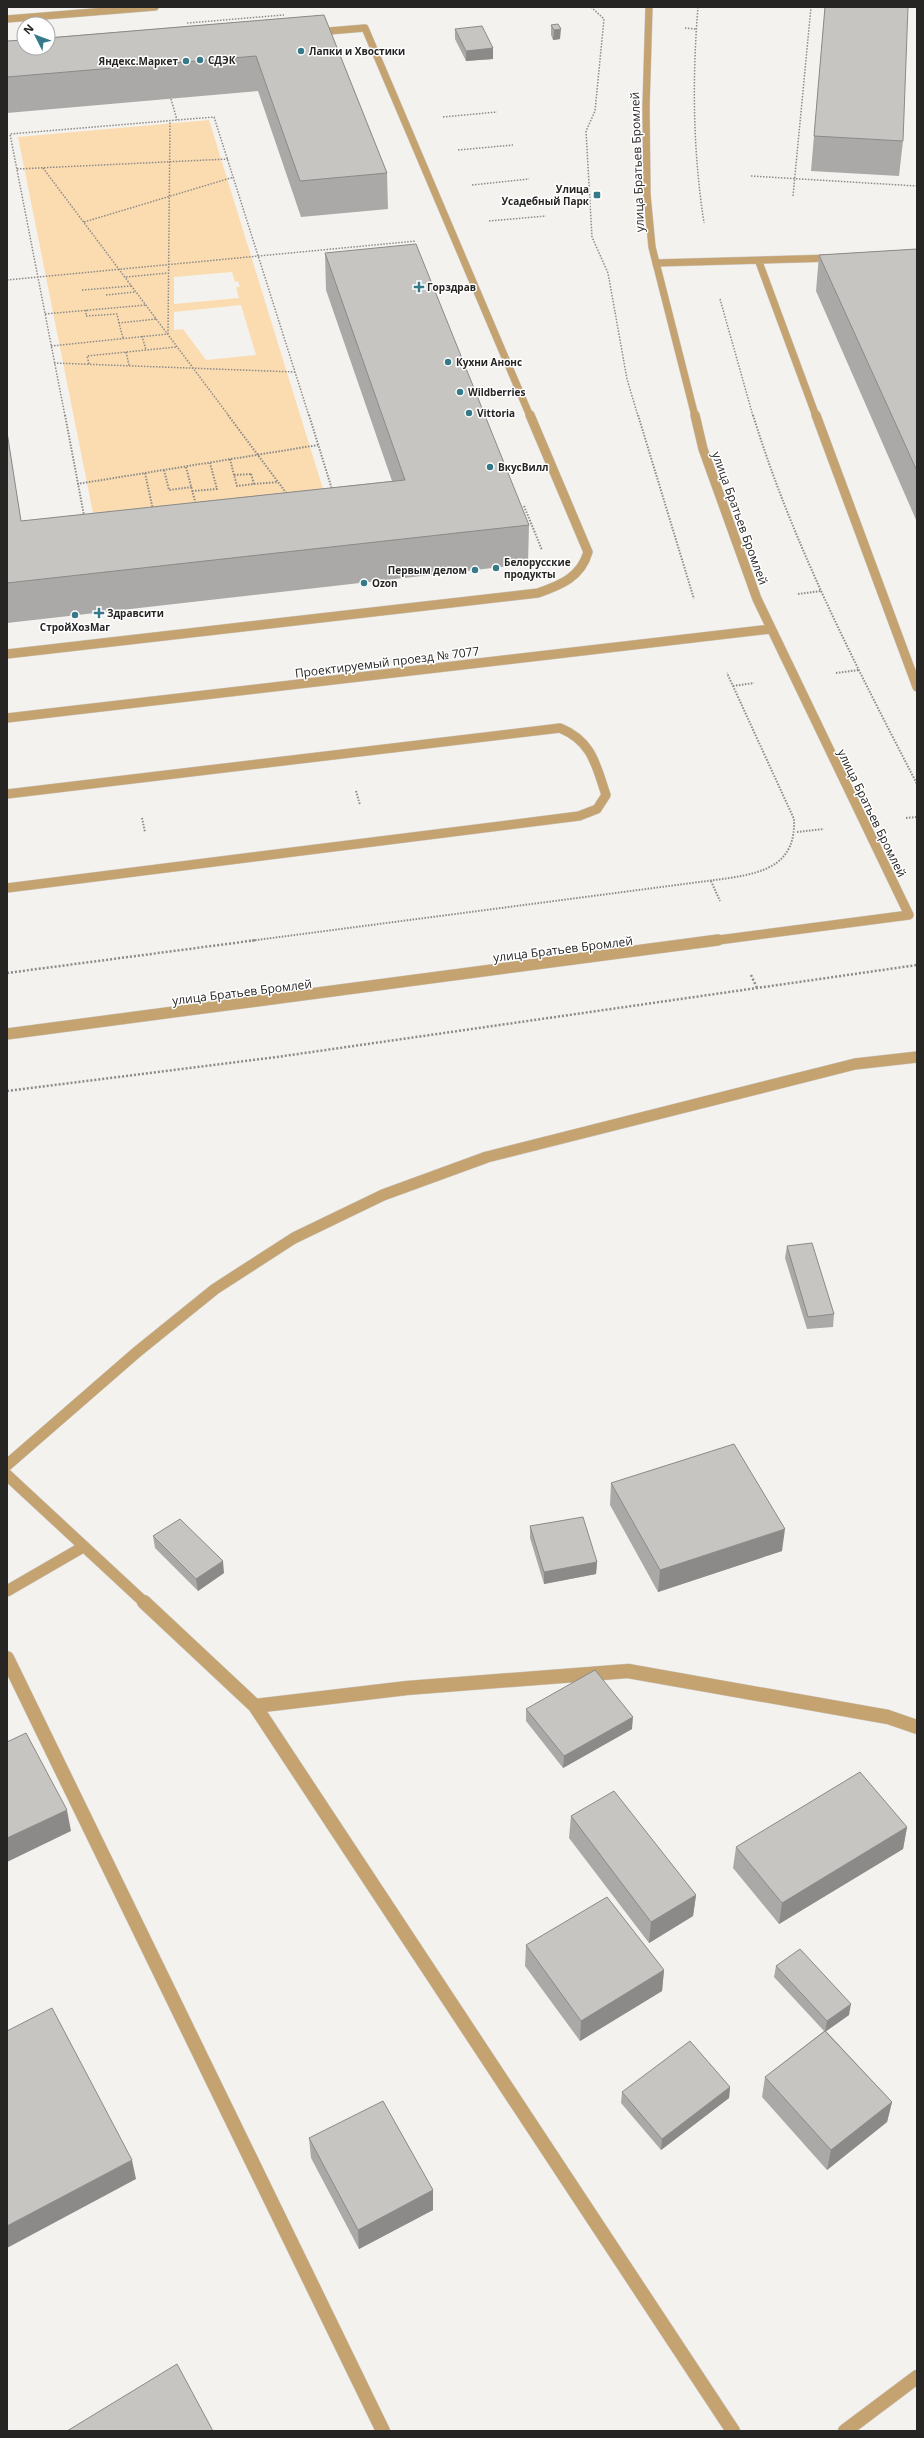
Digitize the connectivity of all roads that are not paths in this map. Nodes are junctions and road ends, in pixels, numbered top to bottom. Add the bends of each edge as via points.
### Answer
1 (155, 7) edge
2 (649, 7) edge
3 (7, 19) edge
4 (306, 33) edge
5 (838, 258) edge
6 (759, 262) junction
7 (656, 263) junction
8 (770, 629) junction
9 (7, 654) edge
10 (917, 687) edge
11 (7, 718) edge
12 (7, 794) edge
13 (7, 888) edge
14 (7, 1034) edge
15 (917, 1057) edge
16 (7, 1465) edge
17 (7, 1475) edge
18 (83, 1547) junction
19 (7, 1591) edge
20 (7, 1658) edge
21 (255, 1706) junction
22 (917, 1727) edge
23 (917, 2377) edge
24 (383, 2431) edge
25 (733, 2431) edge
26 (845, 2431) edge

1 - 3 street
2 - 7 street, улица Братьев Бромлей via 647,195
4 - 9 street via 365,28 588,552 586,562 570,581 538,593
5 - 6 street
6 - 7 street
6 - 10 street
7 - 8 street, улица Братьев Бромлей via 703,449 756,599
8 - 11 street, Проектируемый проезд № 7077
8 - 14 street, улица Братьев Бромлей via 909,915
12 - 13 street via 560,728 578,735 586,742 606,795 604,802 597,809 579,816
15 - 16 street via 855,1064 487,1157 383,1195 294,1238 215,1289 137,1352
17 - 18 street
18 - 19 street
18 - 21 street
20 - 24 street
21 - 22 street via 407,1688 628,1671 888,1717
21 - 25 street
23 - 26 street

